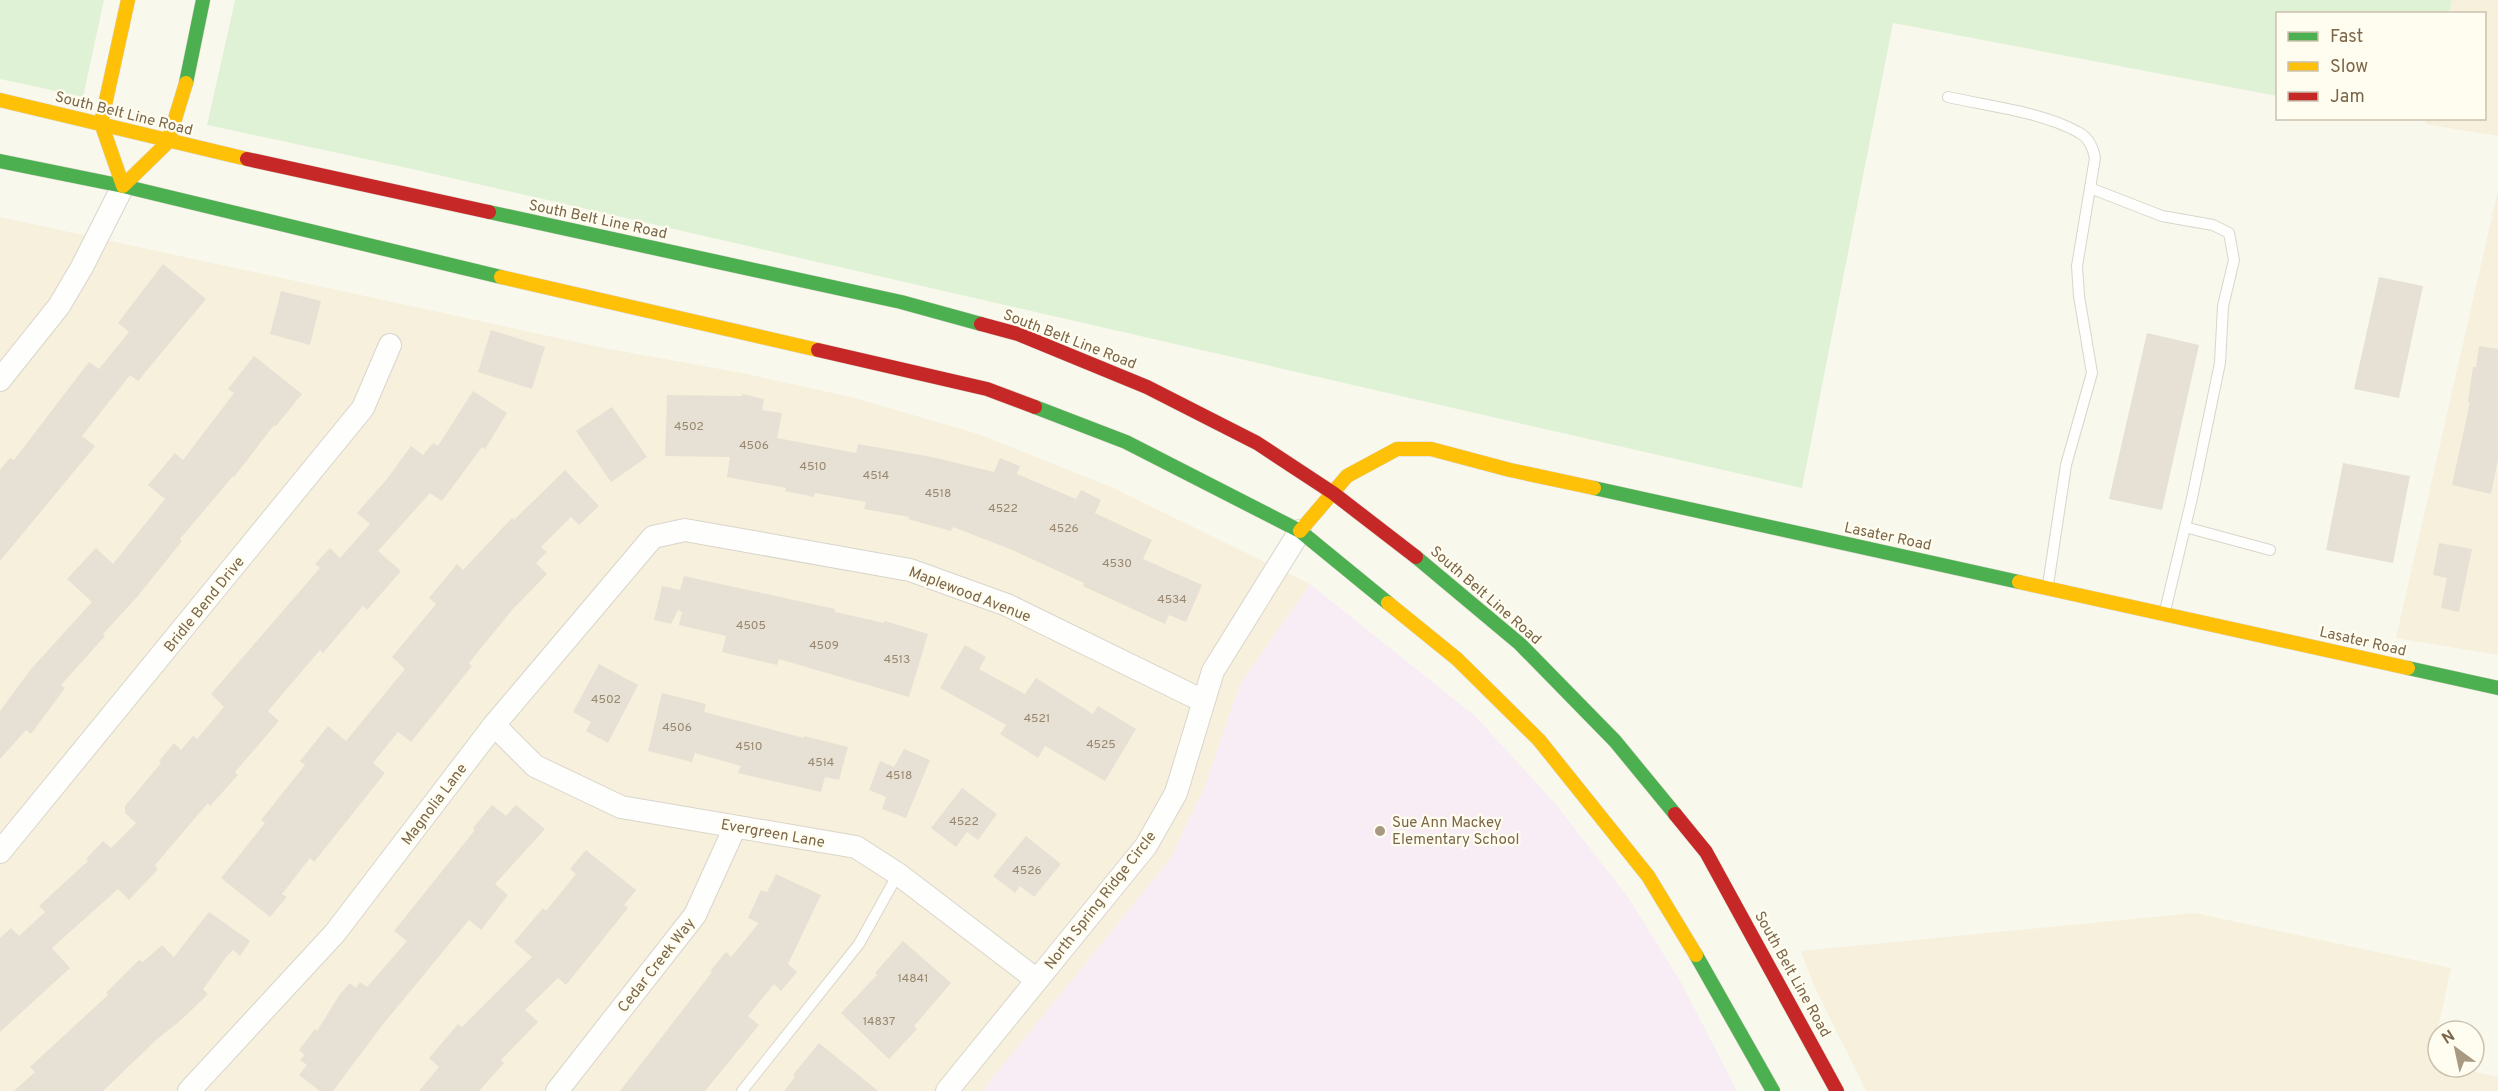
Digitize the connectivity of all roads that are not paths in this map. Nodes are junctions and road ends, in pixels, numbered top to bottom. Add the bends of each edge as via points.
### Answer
1 (128, 0) edge
2 (203, 0) edge
3 (1948, 97) dead end
4 (0, 100) edge
5 (101, 123) junction
6 (168, 142) junction
7 (0, 161) edge
8 (123, 186) junction
9 (2090, 188) junction
10 (390, 345) dead end
11 (0, 380) edge
12 (1333, 492) junction
13 (2185, 527) junction
14 (685, 530) joint
15 (1300, 531) junction
16 (2270, 550) dead end
17 (2048, 588) junction
18 (2164, 614) junction
19 (2497, 685) edge
20 (1203, 701) junction
21 (494, 725) junction
22 (735, 827) junction
23 (1, 848) edge
24 (898, 874) junction
25 (1037, 981) junction
26 (189, 1091) edge
27 (557, 1091) edge
28 (742, 1091) edge
29 (947, 1091) edge
30 (1773, 1091) edge
31 (1837, 1091) edge

1 - 5 main road
2 - 6 main road via 185,90
3 - 9 lane via 2041,117 2080,132 2093,146
4 - 5 main road, South Belt Line Road
5 - 6 main road, South Belt Line Road
5 - 8 main road
6 - 8 main road
6 - 12 main road, South Belt Line Road via 901,302 1018,334 1147,387 1257,443
7 - 8 main road
8 - 11 street via 59,306
8 - 15 main road via 987,389 1126,442
9 - 13 lane via 2162,216 2213,225 2229,233 2234,260 2223,306 2220,363
9 - 17 lane via 2077,266 2092,373 2066,465
10 - 23 street, Bridle Bend Drive via 363,408
12 - 15 main road, Lasater Road
12 - 17 main road, Lasater Road via 1347,476 1397,449 1431,449 1521,473
12 - 31 main road, South Belt Line Road via 1520,644 1615,741 1706,852
13 - 16 lane
13 - 18 lane
14 - 20 street, Maplewood Avenue via 909,570 1007,605
14 - 21 street, Magnolia Lane via 653,537
15 - 20 street, North Spring Ridge Circle via 1213,671
15 - 30 main road via 1457,659 1539,740 1648,876 1723,999
17 - 18 main road, Lasater Road
18 - 19 main road, Lasater Road
20 - 25 street, North Spring Ridge Circle via 1176,793 1146,846
21 - 22 street, Evergreen Lane via 535,766 621,807
21 - 26 street, Magnolia Lane via 335,933
22 - 24 street, Evergreen Lane via 856,847
22 - 27 street, Cedar Creek Way via 695,915
24 - 25 street, Evergreen Lane
24 - 28 lane via 859,944
25 - 29 street, North Spring Ridge Circle

